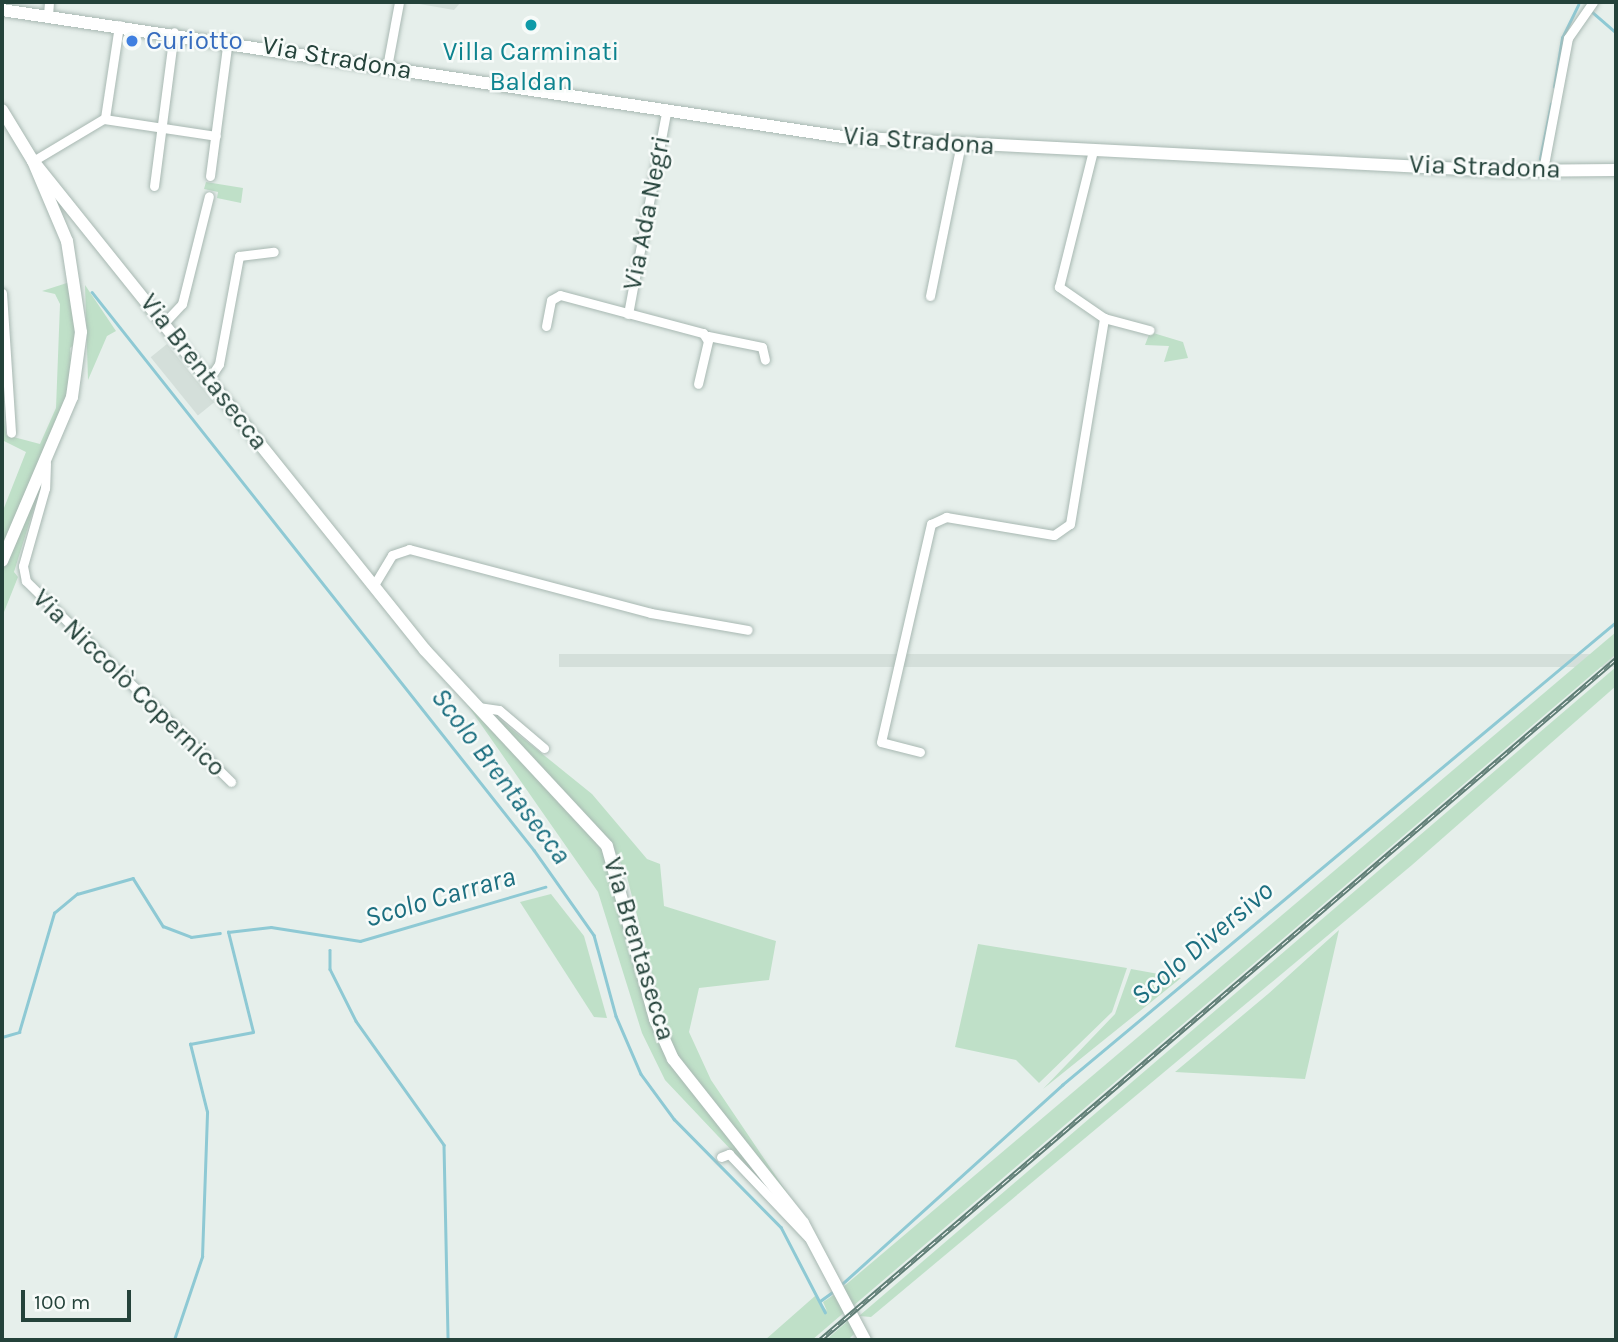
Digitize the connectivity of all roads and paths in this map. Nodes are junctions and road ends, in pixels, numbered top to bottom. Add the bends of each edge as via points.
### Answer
1 (49, 2) edge
2 (400, 2) edge
3 (1590, 5) edge
4 (2, 10) edge
5 (48, 16) junction
6 (119, 25) junction
7 (174, 32) junction
8 (228, 39) junction
9 (387, 67) junction
10 (2, 110) edge
11 (666, 113) junction
12 (104, 119) junction
13 (162, 128) junction
14 (216, 136) junction
15 (961, 144) junction
16 (1093, 151) junction
17 (33, 161) junction
18 (1543, 170) junction
19 (1616, 170) edge
20 (210, 176) dead end
21 (154, 186) dead end
22 (209, 196) dead end
23 (274, 252) dead end
24 (2, 293) edge
25 (930, 296) dead end
26 (628, 314) junction
27 (1104, 318) junction
28 (165, 322) junction
29 (546, 326) dead end
30 (1149, 330) dead end
31 (708, 336) junction
32 (765, 360) dead end
33 (2, 365) edge
34 (209, 379) junction
35 (698, 384) dead end
36 (11, 433) dead end
37 (46, 463) junction
38 (2, 561) edge
39 (374, 585) junction
40 (748, 630) dead end
41 (478, 707) junction
42 (544, 748) dead end
43 (920, 752) dead end
44 (231, 782) dead end
45 (721, 1157) dead end
46 (813, 1239) junction
47 (865, 1340) edge

1 - 5 street
2 - 9 street
3 - 18 street via 1568,38
4 - 5 main road, Via Stradona
5 - 6 main road, Via Stradona
6 - 7 main road, Via Stradona
6 - 12 street
7 - 8 main road, Via Stradona
7 - 13 street
8 - 9 main road, Via Stradona
8 - 14 street, Via Stradona
9 - 11 main road, Via Stradona
10 - 17 main road
11 - 15 main road, Via Stradona via 823,135
11 - 26 street, Via Ada Negri
12 - 13 street
12 - 17 street
13 - 14 street
13 - 21 street
14 - 20 street, Via Stradona
15 - 16 main road, Via Stradona
15 - 25 street
16 - 18 main road, Via Stradona
16 - 27 street via 1059,286
17 - 28 main road, Via Brentasecca
17 - 37 main road via 67,241 81,313 77,377
18 - 19 main road, Via Stradona
22 - 28 street via 182,304
23 - 34 street via 239,256 219,364
24 - 33 street
26 - 29 street, Via Ada Negri via 555,296
26 - 31 street, Via Ada Negri
27 - 30 street
27 - 43 street via 1068,530 1054,535 936,520 892,677 882,745
28 - 34 main road, Via Brentasecca
31 - 32 street, Via Ada Negri via 762,347
31 - 35 street
33 - 36 street
34 - 39 main road, Via Brentasecca
37 - 38 main road
37 - 44 street, Via Niccolò Copernico via 45,488 23,566 26,581
39 - 40 street via 392,555 409,549 651,612
39 - 41 main road, Via Brentasecca
41 - 42 street via 499,710
41 - 46 main road, Via Brentasecca via 601,837 615,860 652,1008 681,1073
45 - 46 street via 729,1154
46 - 47 main road, Via Brentasecca

